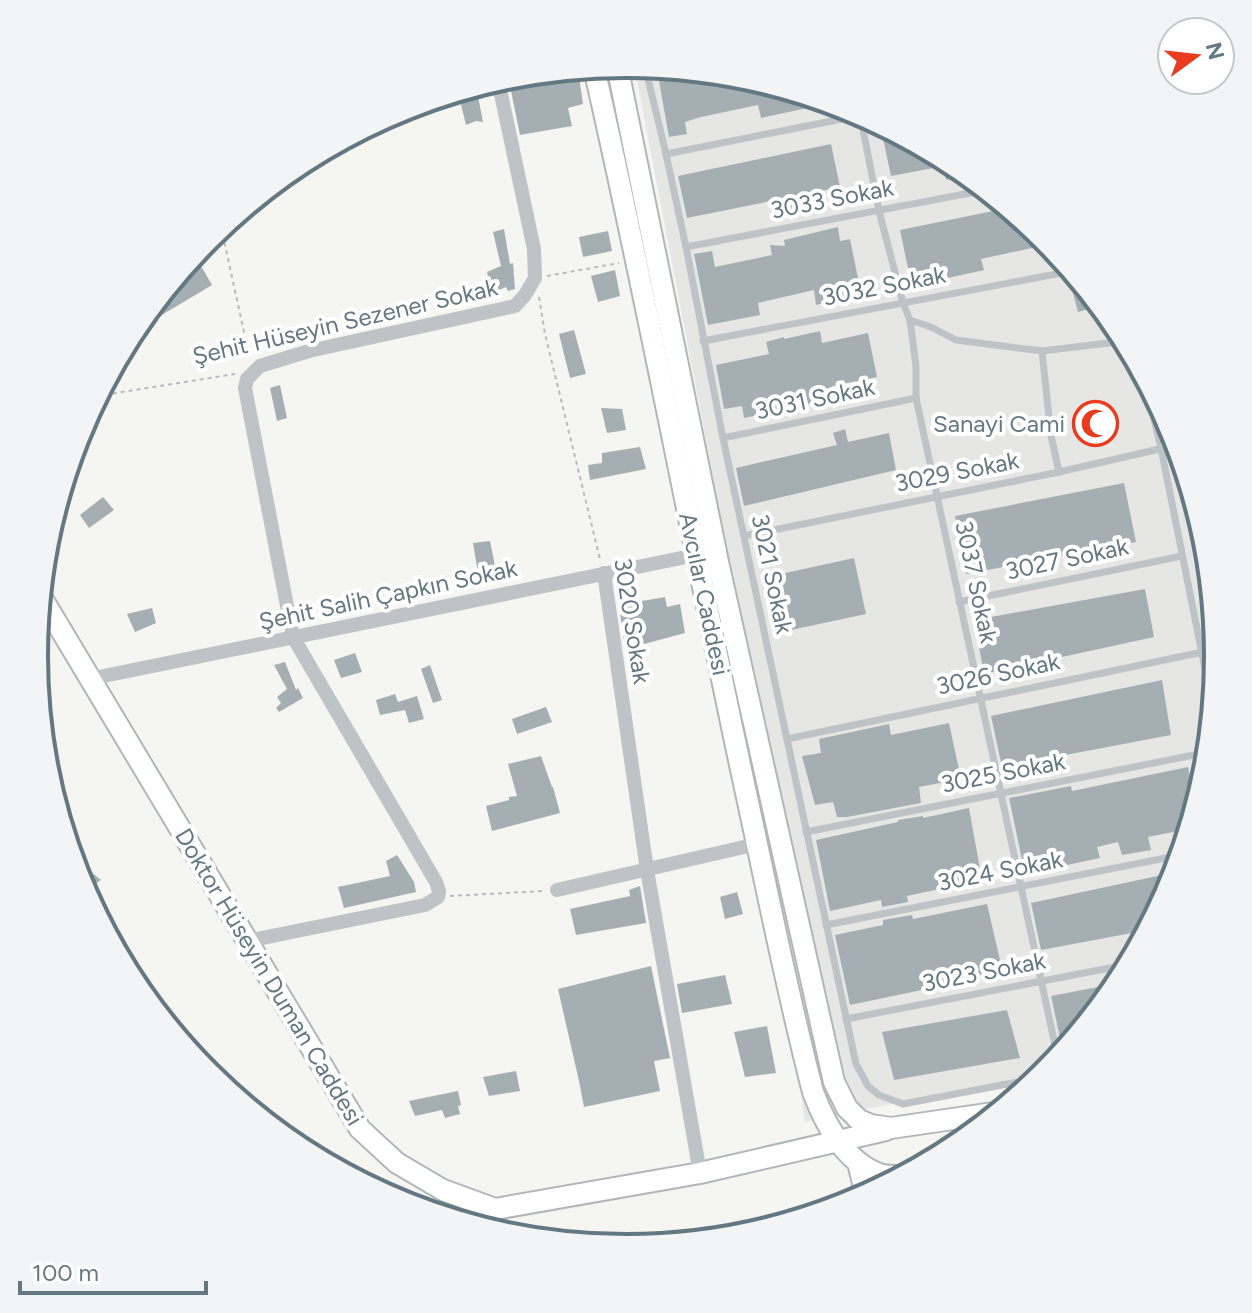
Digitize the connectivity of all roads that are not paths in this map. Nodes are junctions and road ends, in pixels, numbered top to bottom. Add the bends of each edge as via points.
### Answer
1 (620, 78) edge
2 (648, 79) edge
3 (597, 80) edge
4 (501, 93) edge
5 (838, 119) edge
6 (864, 130) edge
7 (666, 154) junction
8 (971, 193) edge
9 (879, 211) junction
10 (686, 247) junction
11 (1059, 273) edge
12 (903, 303) junction
13 (910, 320) junction
14 (703, 341) junction
15 (1112, 343) edge
16 (1042, 351) junction
17 (916, 398) junction
18 (1156, 426) edge
19 (723, 438) junction
20 (1164, 447) edge
21 (1161, 448) junction
22 (1059, 472) junction
23 (937, 496) junction
24 (744, 536) junction
25 (696, 555) junction
26 (1182, 556) junction
27 (604, 573) junction
28 (959, 602) junction
29 (50, 612) edge
30 (293, 637) junction
31 (1202, 652) junction
32 (1204, 662) edge
33 (89, 679) junction
34 (980, 698) junction
35 (787, 739) junction
36 (1195, 755) edge
37 (1001, 794) junction
38 (806, 832) junction
39 (757, 844) junction
40 (1167, 858) edge
41 (647, 870) junction
42 (1021, 887) junction
43 (557, 890) road end
44 (826, 925) junction
45 (247, 941) junction
46 (1114, 967) edge
47 (1041, 981) junction
48 (846, 1019) junction
49 (1055, 1044) edge
50 (1017, 1082) edge
51 (978, 1115) edge
52 (891, 1128) junction
53 (838, 1141) junction
54 (858, 1162) junction
55 (700, 1173) junction
56 (882, 1175) edge
57 (863, 1184) edge
58 (495, 1209) junction
59 (480, 1216) edge

1 - 52 main road, Avcılar Caddesi via 718,562 834,1082 859,1120
2 - 7 lane, 3021 Sokak
3 - 25 main road, Avcılar Caddesi
4 - 30 street, Şehit Hüseyin Sezener Sokak via 534,249 535,278 525,295 515,306 309,351 260,366 247,379
5 - 7 lane
6 - 9 lane, 3037 Sokak
7 - 10 lane, 3021 Sokak
8 - 9 lane, 3033 Sokak
9 - 10 lane, 3033 Sokak
9 - 12 lane, 3037 Sokak
10 - 14 lane, 3021 Sokak
11 - 12 lane, 3032 Sokak
12 - 13 lane, 3037 Sokak
12 - 14 lane, 3032 Sokak
13 - 16 lane via 956,340
13 - 17 lane, 3037 Sokak
14 - 19 lane, 3021 Sokak
15 - 16 lane
16 - 22 lane
17 - 19 lane, 3031 Sokak
17 - 23 lane, 3037 Sokak
18 - 21 lane
19 - 24 lane, 3021 Sokak
20 - 21 lane, 3029 Sokak
21 - 22 lane, 3029 Sokak
21 - 26 lane
22 - 23 lane, 3029 Sokak
23 - 24 lane, 3029 Sokak
23 - 28 lane, 3037 Sokak
24 - 35 lane, 3021 Sokak
25 - 27 street, Şehit Salih Çapkın Sokak
25 - 39 main road, Avcılar Caddesi
26 - 28 lane, 3027 Sokak
26 - 31 lane
27 - 30 street, Şehit Salih Çapkın Sokak
27 - 41 street, 3020 Sokak
28 - 34 lane, 3037 Sokak
29 - 33 main road, Doktor Hüseyin Duman Caddesi
30 - 33 street, Şehit Salih Çapkın Sokak
30 - 45 street via 439,891 425,905
31 - 32 lane
31 - 34 lane, 3026 Sokak
33 - 45 main road, Doktor Hüseyin Duman Caddesi
34 - 35 lane, 3026 Sokak
34 - 37 lane, 3037 Sokak
35 - 38 lane, 3021 Sokak
36 - 37 lane, 3025 Sokak
37 - 38 lane, 3025 Sokak
37 - 42 lane, 3037 Sokak
38 - 44 lane, 3021 Sokak
39 - 41 street
39 - 53 main road, Avcılar Caddesi via 805,1062 823,1119
40 - 42 lane, 3024 Sokak
41 - 43 street
41 - 55 street, 3020 Sokak
42 - 44 lane, 3024 Sokak
42 - 47 lane, 3037 Sokak
44 - 48 lane, 3021 Sokak
45 - 58 main road, Doktor Hüseyin Duman Caddesi via 360,1129 397,1163 443,1190
46 - 47 lane, 3023 Sokak
47 - 48 lane, 3023 Sokak
47 - 49 lane, 3037 Sokak
48 - 50 lane, 3021 Sokak via 856,1064 868,1086 903,1104
51 - 52 main road
52 - 53 main road
53 - 54 main road
53 - 55 main road
54 - 56 main road
54 - 57 main road
55 - 58 main road
58 - 59 lane

